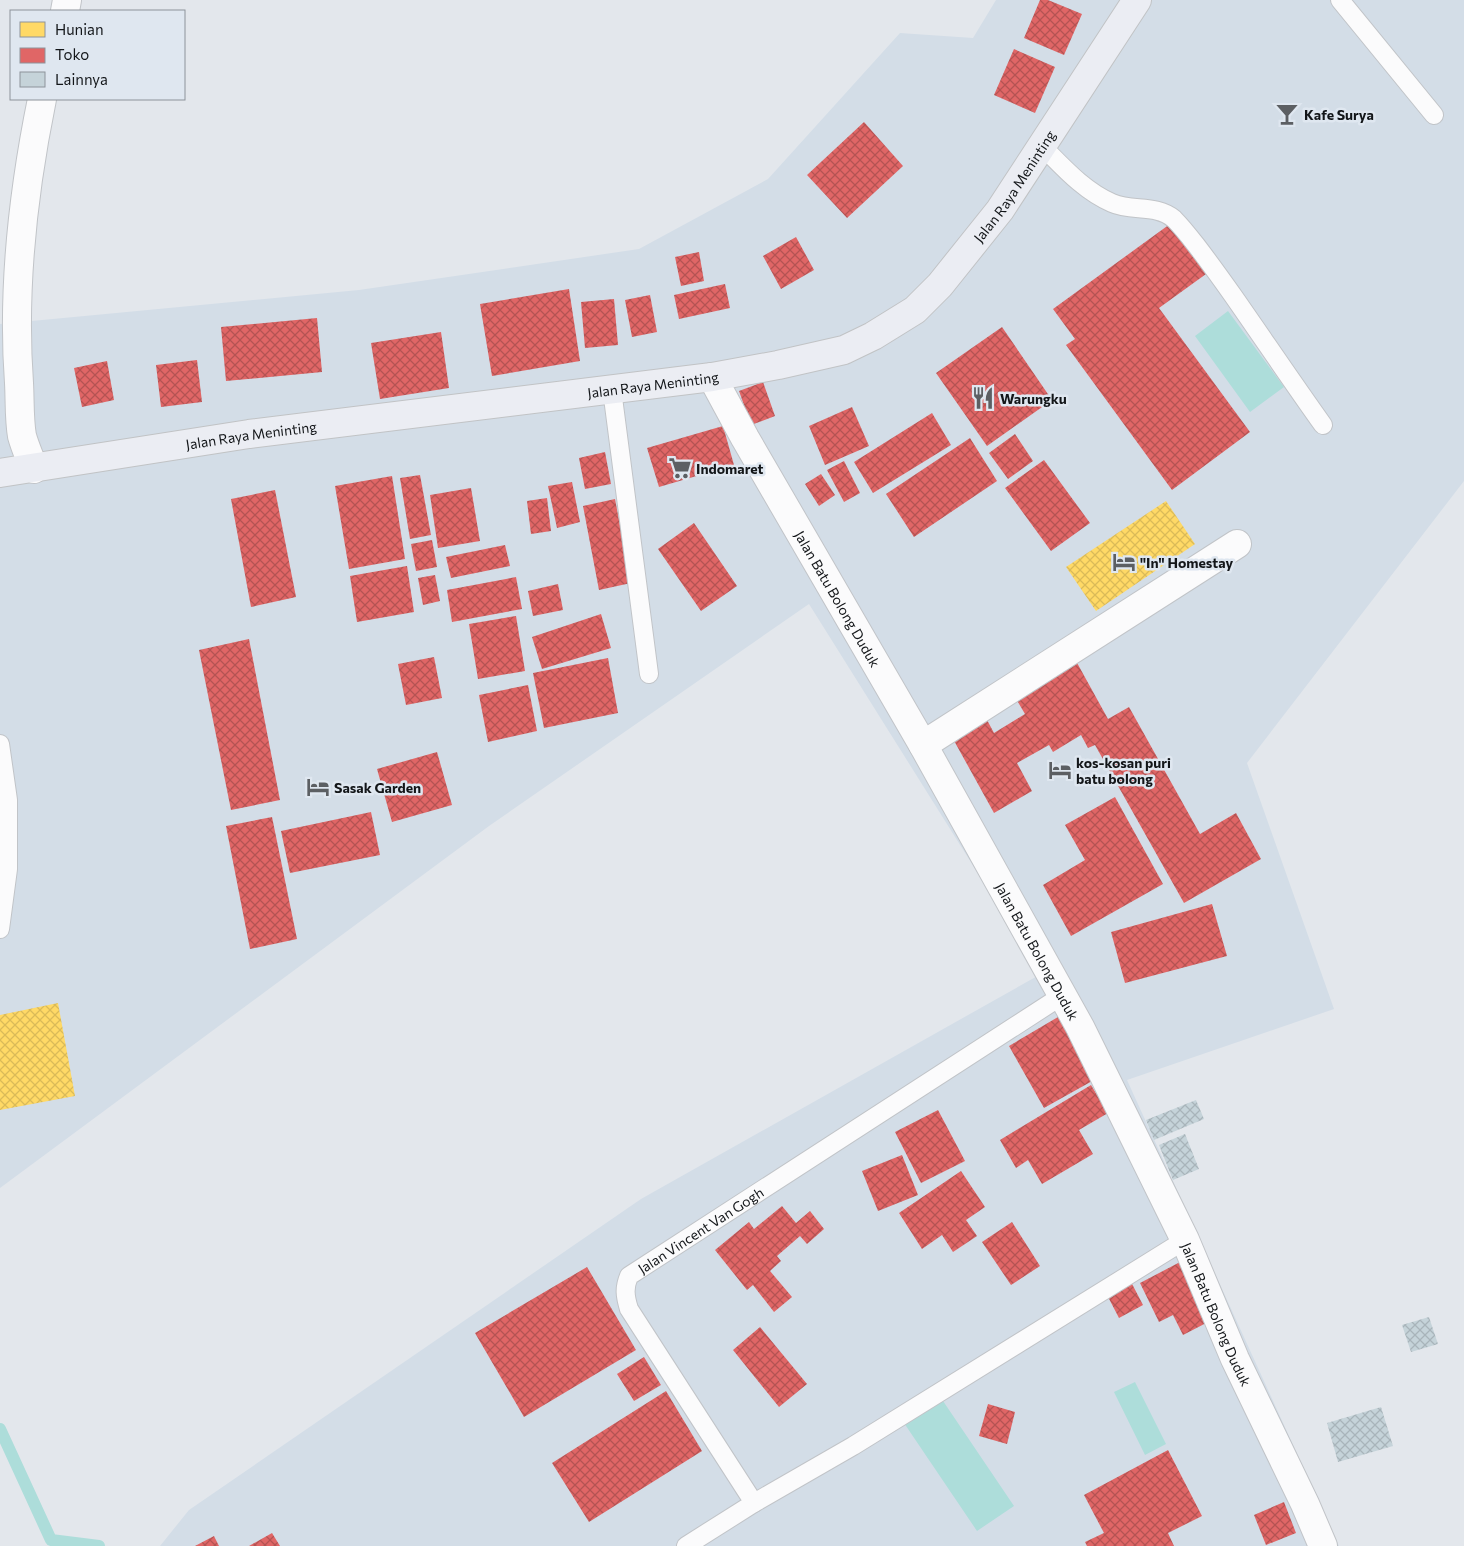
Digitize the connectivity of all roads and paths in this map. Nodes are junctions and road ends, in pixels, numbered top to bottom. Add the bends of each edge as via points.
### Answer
1 (1137, 0) edge
2 (1340, 0) edge
3 (42, 100) edge
4 (1434, 115) dead end
5 (1042, 146) junction
6 (712, 377) junction
7 (612, 390) junction
8 (1323, 425) dead end
9 (34, 468) junction
10 (0, 473) edge
11 (1237, 544) dead end
12 (649, 674) dead end
13 (0, 744) edge
14 (923, 745) junction
15 (0, 929) edge
16 (1063, 995) junction
17 (1185, 1240) junction
18 (754, 1503) junction
19 (686, 1546) edge
20 (1323, 1546) edge

1 - 5 highway, Jalan Raya Meninting
2 - 4 lane
3 - 9 street via 23,212 17,293 22,436
5 - 6 highway, Jalan Raya Meninting via 973,245 915,310 844,350
5 - 8 lane via 1083,186 1102,198 1172,218 1213,267
6 - 7 highway, Jalan Raya Meninting
6 - 14 street, Jalan Batu Bolong Duduk
7 - 9 highway, Jalan Raya Meninting via 250,434
7 - 12 lane
9 - 10 highway, Jalan Raya Meninting
11 - 14 street
13 - 15 lane via 8,800 8,869
14 - 16 street, Jalan Batu Bolong Duduk
16 - 17 street, Jalan Batu Bolong Duduk
16 - 18 lane, Jalan Vincent Van Gogh via 629,1276 624,1286 629,1309
17 - 18 lane
17 - 20 street, Jalan Batu Bolong Duduk via 1235,1359
18 - 19 lane

